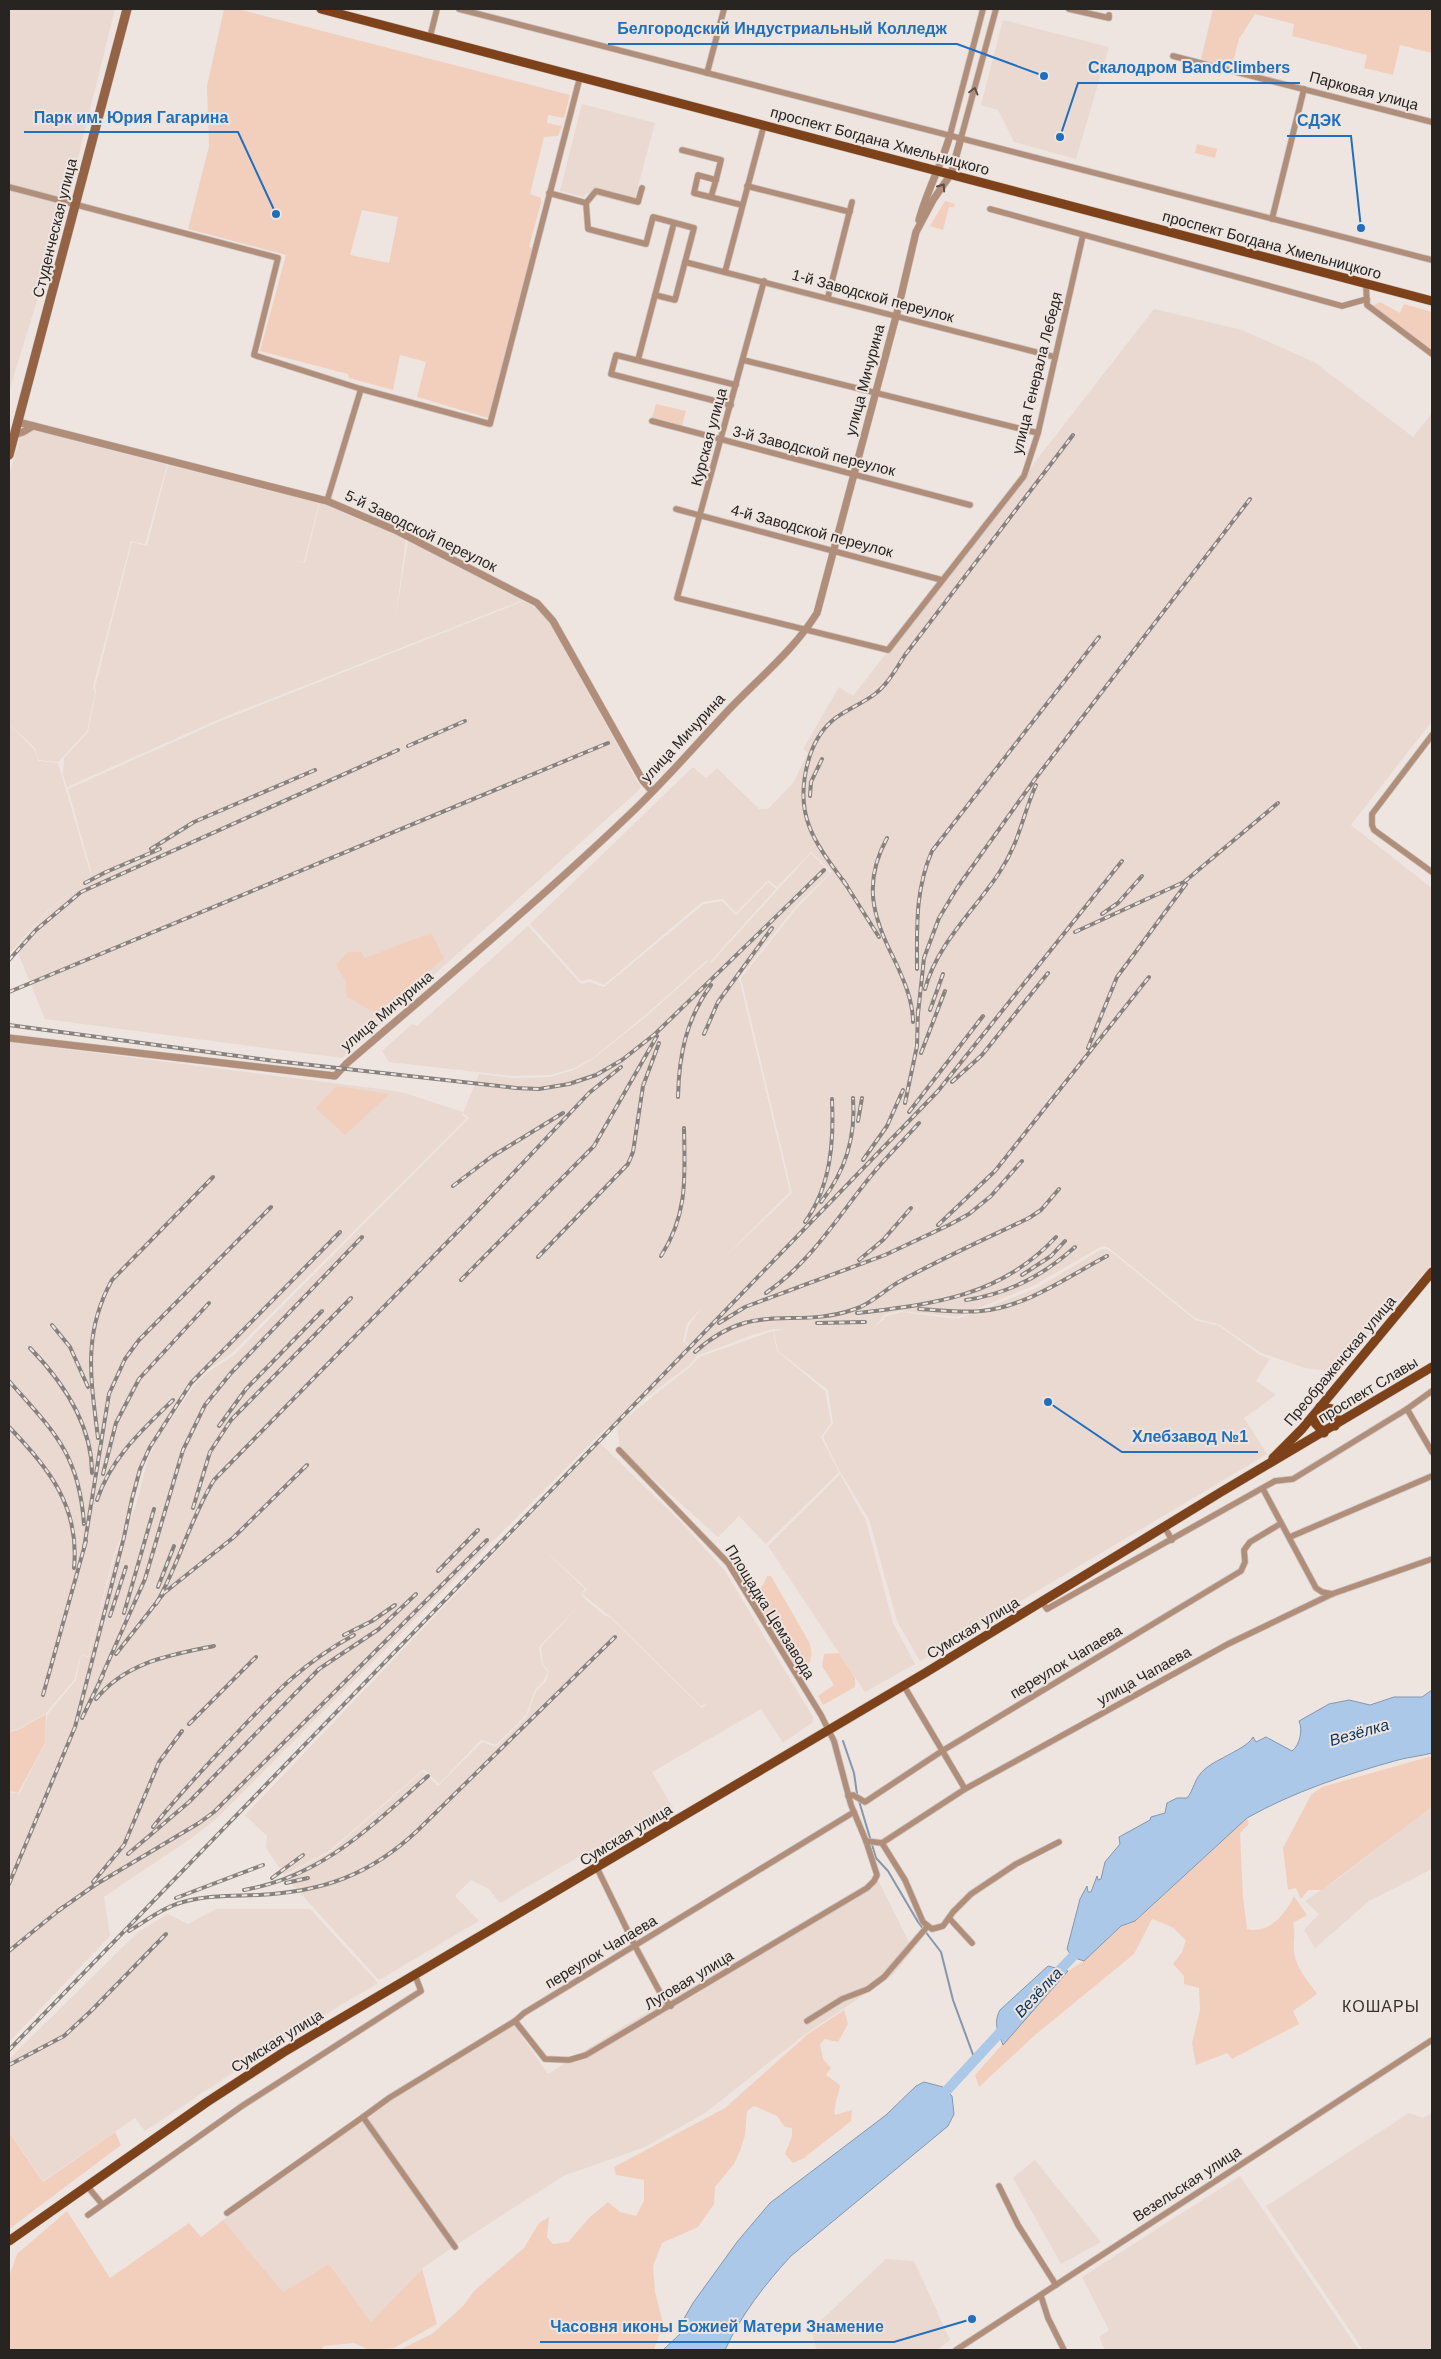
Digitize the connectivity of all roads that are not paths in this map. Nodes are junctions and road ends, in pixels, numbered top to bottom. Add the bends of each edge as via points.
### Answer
1 (128, 9) edge
2 (321, 9) edge
3 (437, 9) edge
4 (458, 9) edge
5 (724, 9) edge
6 (983, 9) edge
7 (996, 9) edge
8 (1070, 9) edge
9 (1085, 9) edge
10 (1110, 12) edge
11 (430, 37) junction
12 (1174, 56) dead end
13 (707, 73) junction
14 (580, 77) junction
15 (1304, 89) junction
16 (1432, 122) edge
17 (764, 125) junction
18 (950, 135) junction
19 (961, 138) junction
20 (682, 150) dead end
21 (937, 170) junction
22 (952, 174) junction
23 (716, 180) junction
24 (747, 186) junction
25 (9, 187) edge
26 (642, 188) dead end
27 (550, 194) junction
28 (711, 197) junction
29 (852, 202) dead end
30 (586, 203) junction
31 (75, 204) junction
32 (742, 205) junction
33 (990, 209) dead end
34 (850, 212) junction
35 (1272, 219) junction
36 (674, 223) junction
37 (916, 232) junction
38 (1083, 235) junction
39 (1432, 260) edge
40 (685, 262) junction
41 (724, 272) junction
42 (764, 281) junction
43 (1366, 285) junction
44 (655, 295) junction
45 (828, 297) junction
46 (1366, 299) junction
47 (1432, 301) edge
48 (897, 315) junction
49 (1432, 354) edge
50 (1055, 357) junction
51 (638, 360) junction
52 (743, 360) junction
53 (736, 385) junction
54 (361, 389) junction
55 (876, 393) junction
56 (731, 405) junction
57 (652, 421) dead end
58 (18, 422) junction
59 (33, 426) junction
60 (1038, 433) junction
61 (14, 435) junction
62 (721, 440) junction
63 (9, 455) edge
64 (854, 474) junction
65 (327, 501) junction
66 (970, 505) dead end
67 (676, 509) dead end
68 (700, 515) junction
69 (835, 550) junction
70 (942, 580) junction
71 (807, 629) junction
72 (1432, 735) edge
73 (652, 791) junction
74 (1432, 872) edge
75 (9, 1038) edge
76 (1432, 1272) edge
77 (1432, 1367) edge
78 (1432, 1391) edge
79 (1319, 1408) junction
80 (1407, 1409) junction
81 (1335, 1426) junction
82 (1324, 1432) junction
83 (619, 1450) dead end
84 (1432, 1452) edge
85 (1266, 1465) junction
86 (1432, 1476) edge
87 (1263, 1489) junction
88 (1280, 1524) junction
89 (1166, 1528) junction
90 (1290, 1537) junction
91 (1172, 1540) junction
92 (1432, 1559) edge
93 (1316, 1588) junction
94 (1332, 1594) junction
95 (1042, 1602) junction
96 (1310, 1603) junction
97 (904, 1686) junction
98 (829, 1730) junction
99 (942, 1751) junction
100 (965, 1789) junction
101 (848, 1796) junction
102 (854, 1812) junction
103 (866, 1842) junction
104 (1059, 1842) dead end
105 (882, 1843) junction
106 (597, 1868) junction
107 (877, 1875) joint
108 (949, 1918) junction
109 (927, 1927) junction
110 (972, 1943) dead end
111 (635, 1946) junction
112 (415, 1975) junction
113 (671, 2006) junction
114 (515, 2021) junction
115 (807, 2021) dead end
116 (1432, 2040) edge
117 (363, 2117) junction
118 (88, 2186) junction
119 (999, 2186) dead end
120 (102, 2204) junction
121 (227, 2213) dead end
122 (88, 2215) dead end
123 (9, 2241) edge
124 (455, 2247) dead end
125 (1056, 2285) junction
126 (1041, 2296) junction
127 (956, 2350) edge
128 (1064, 2350) edge

1 - 31 main road, Студенческая улица
2 - 11 main road, проспект Богдана Хмельницкого
3 - 11 street
4 - 13 street
5 - 13 street
6 - 18 street
19 -> 7 street, улица Мичурина
8 - 10 street via 1109,18
9 - 10 street
11 - 14 main road, проспект Богдана Хмельницкого
12 - 15 street, Парковая улица
13 - 18 street
14 - 17 main road, проспект Богдана Хмельницкого
14 - 27 street
15 - 16 street, Парковая улица
15 - 35 street
17 - 21 main road, проспект Богдана Хмельницкого
17 - 24 street
18 - 19 street
18 - 21 street
19 - 22 street, улица Мичурина
19 - 35 street
20 - 23 street via 721,160
21 - 22 main road, проспект Богдана Хмельницкого
21 - 37 street
37 -> 22 street, улица Мичурина
22 - 43 main road, проспект Богдана Хмельницкого
23 - 28 street
23 - 28 street via 698,176 694,193
24 - 32 street
24 - 34 street
25 - 31 street
26 - 30 street via 638,202 596,191
27 - 30 street
27 - 54 street via 490,424
28 - 32 street
29 - 34 street
30 - 36 street via 588,229 646,244 653,218
31 - 54 street via 278,258 254,355
31 - 58 main road, Студенческая улица
32 - 41 street
33 - 38 street
34 - 45 street
35 - 39 street
36 - 40 street via 694,228
36 - 44 street
37 - 48 street, улица Мичурина
38 - 46 street via 1342,306
38 - 50 street, улица Генерала Лебедя
40 - 41 street, 1-й Заводской переулок
40 - 44 street via 675,300
41 - 42 street, 1-й Заводской переулок
42 - 45 street, 1-й Заводской переулок
42 - 52 street, Курская улица
43 - 46 street
43 - 47 main road, проспект Богдана Хмельницкого
44 - 51 street
45 - 48 street, 1-й Заводской переулок
46 - 49 street via 1367,305
48 - 50 street, 1-й Заводской переулок
48 - 55 street, улица Мичурина
50 - 60 street, улица Генерала Лебедя
51 - 53 street
51 - 56 street via 616,355 611,374
52 - 53 street, Курская улица
52 - 55 street
53 - 56 street, Курская улица
54 - 65 street
55 - 60 street
55 - 64 street, улица Мичурина
56 - 62 street, Курская улица
57 - 62 street, 3-й Заводской переулок
58 - 59 street, 5-й Заводской переулок
58 - 61 main road, Студенческая улица
59 - 61 street
59 - 65 street, 5-й Заводской переулок
60 - 70 street, улица Генерала Лебедя via 1024,476
61 - 63 main road, Студенческая улица
62 - 64 street, 3-й Заводской переулок
62 - 68 street, Курская улица
64 - 66 street, 3-й Заводской переулок
64 - 69 street, улица Мичурина
65 - 73 street, 5-й Заводской переулок via 395,530 537,604 553,621 643,781
67 - 68 street, 4-й Заводской переулок
68 - 69 street, 4-й Заводской переулок
68 - 71 street, Курская улица via 677,598
69 - 70 street, 4-й Заводской переулок
69 - 71 street, улица Мичурина via 817,614
70 - 71 street, улица Генерала Лебедя via 888,650
71 - 73 street, улица Мичурина
72 - 74 street via 1372,814 1371,820 1374,830
73 - 75 street, улица Мичурина via 566,874 335,1076
76 - 79 main road, Преображенская улица
77 - 81 main road, проспект Славы
78 - 80 street
79 - 81 main road via 1332,1409 1337,1419
79 - 82 main road via 1315,1423
79 - 85 main road, Преображенская улица
80 - 84 street
80 - 87 street via 1293,1479 1275,1481
81 - 82 main road, проспект Славы
82 - 85 main road, проспект Славы
83 - 98 street, Площадка Цемзавода via 728,1562
85 - 89 main road, Сумская улица
86 - 90 street
87 - 88 street
87 - 91 street
88 - 90 street
88 - 99 street, переулок Чапаева via 1250,1542 1244,1550 1245,1562 1241,1570
89 - 91 street
89 - 95 main road, Сумская улица
90 - 93 street
91 - 95 street via 1047,1609
92 - 94 street, улица Чапаева
93 - 94 street
93 - 96 street
94 - 96 street, улица Чапаева
95 - 97 main road, Сумская улица
96 - 100 street, улица Чапаева via 1163,1679
97 - 98 main road, Сумская улица
97 - 99 street
98 - 101 street, Площадка Цемзавода
98 - 106 main road, Сумская улица
99 - 100 street
99 - 101 street, переулок Чапаева via 865,1802 853,1795
100 - 105 street, улица Чапаева
101 - 102 street, Площадка Цемзавода
102 - 103 street, Площадка Цемзавода
102 - 111 street, переулок Чапаева
103 - 105 street
103 - 107 street, Площадка Цемзавода
104 - 108 street via 1016,1864 971,1894
105 - 109 street via 905,1880
106 - 111 street
106 - 112 main road, Сумская улица
107 - 113 street, Луговая улица via 867,1888
108 - 109 street via 937,1929
108 - 110 street
109 - 115 street via 884,1977
111 - 113 street
111 - 114 street, переулок Чапаева
112 - 118 main road, Сумская улица via 284,2052
112 - 120 street via 421,1991 242,2106
113 - 114 street, Луговая улица via 586,2055 569,2060 545,2059
114 - 117 street, переулок Чапаева
116 - 125 street, Везельская улица
117 - 121 street, переулок Чапаева
117 - 124 street
118 - 120 street
118 - 123 main road, Сумская улица
119 - 125 street
120 - 122 street
125 - 126 street, Везельская улица
126 - 127 street, Везельская улица
126 - 128 street

